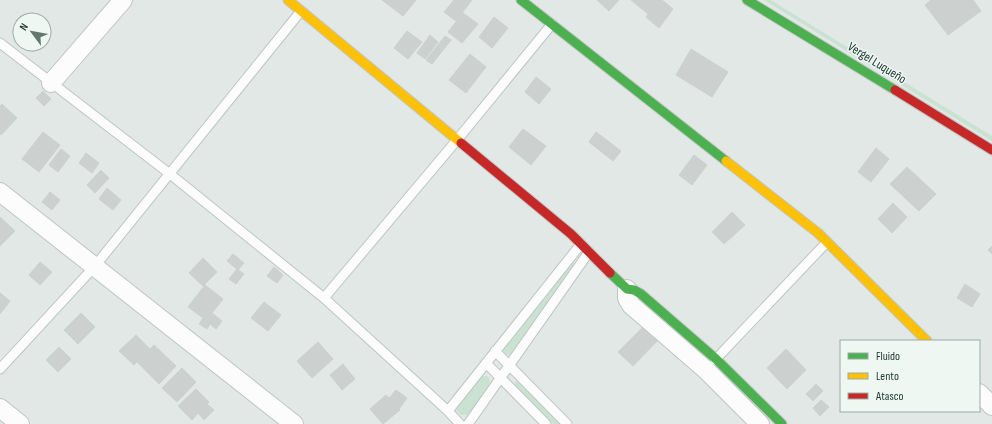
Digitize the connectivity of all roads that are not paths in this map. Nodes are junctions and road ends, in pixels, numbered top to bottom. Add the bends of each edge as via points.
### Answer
1 (123, 0) edge
2 (288, 0) edge
3 (521, 0) edge
4 (747, 0) edge
5 (769, 5) edge
6 (301, 11) junction
7 (552, 24) junction
8 (0, 44) edge
9 (51, 83) junction
10 (457, 140) junction
11 (992, 150) edge
12 (170, 174) junction
13 (0, 192) edge
14 (827, 242) junction
15 (581, 244) junction
16 (588, 252) junction
17 (94, 266) junction
18 (626, 289) joint
19 (324, 298) junction
20 (925, 340) edge
21 (495, 351) junction
22 (486, 363) junction
23 (711, 364) junction
24 (509, 365) junction
25 (0, 369) edge
26 (501, 378) junction
27 (980, 394) edge
28 (992, 406) edge
29 (0, 408) edge
30 (448, 411) junction
31 (20, 424) edge
32 (294, 424) edge
33 (460, 424) edge
34 (468, 424) edge
35 (546, 424) edge
36 (567, 424) edge
37 (760, 424) edge
38 (782, 424) edge

1 - 9 street
2 - 6 street
3 - 7 street
4 - 5 street, Vergel Luqueño
5 - 11 street, Vergel Luqueño
6 - 10 street
6 - 12 lane
7 - 10 lane
7 - 14 street
8 - 9 lane
9 - 12 lane
10 - 15 street
10 - 19 lane
12 - 17 lane
12 - 19 lane
13 - 17 street
14 - 20 street
14 - 23 lane
15 - 16 street
15 - 21 lane
16 - 18 street
16 - 24 lane
17 - 25 lane
17 - 32 street
18 - 23 street via 631,305
19 - 30 lane
21 - 22 lane
21 - 24 lane
22 - 26 lane
22 - 30 lane
23 - 37 street
23 - 38 street
24 - 26 lane
24 - 36 lane
26 - 34 lane
26 - 35 lane
27 - 28 street
29 - 31 street
30 - 33 lane

